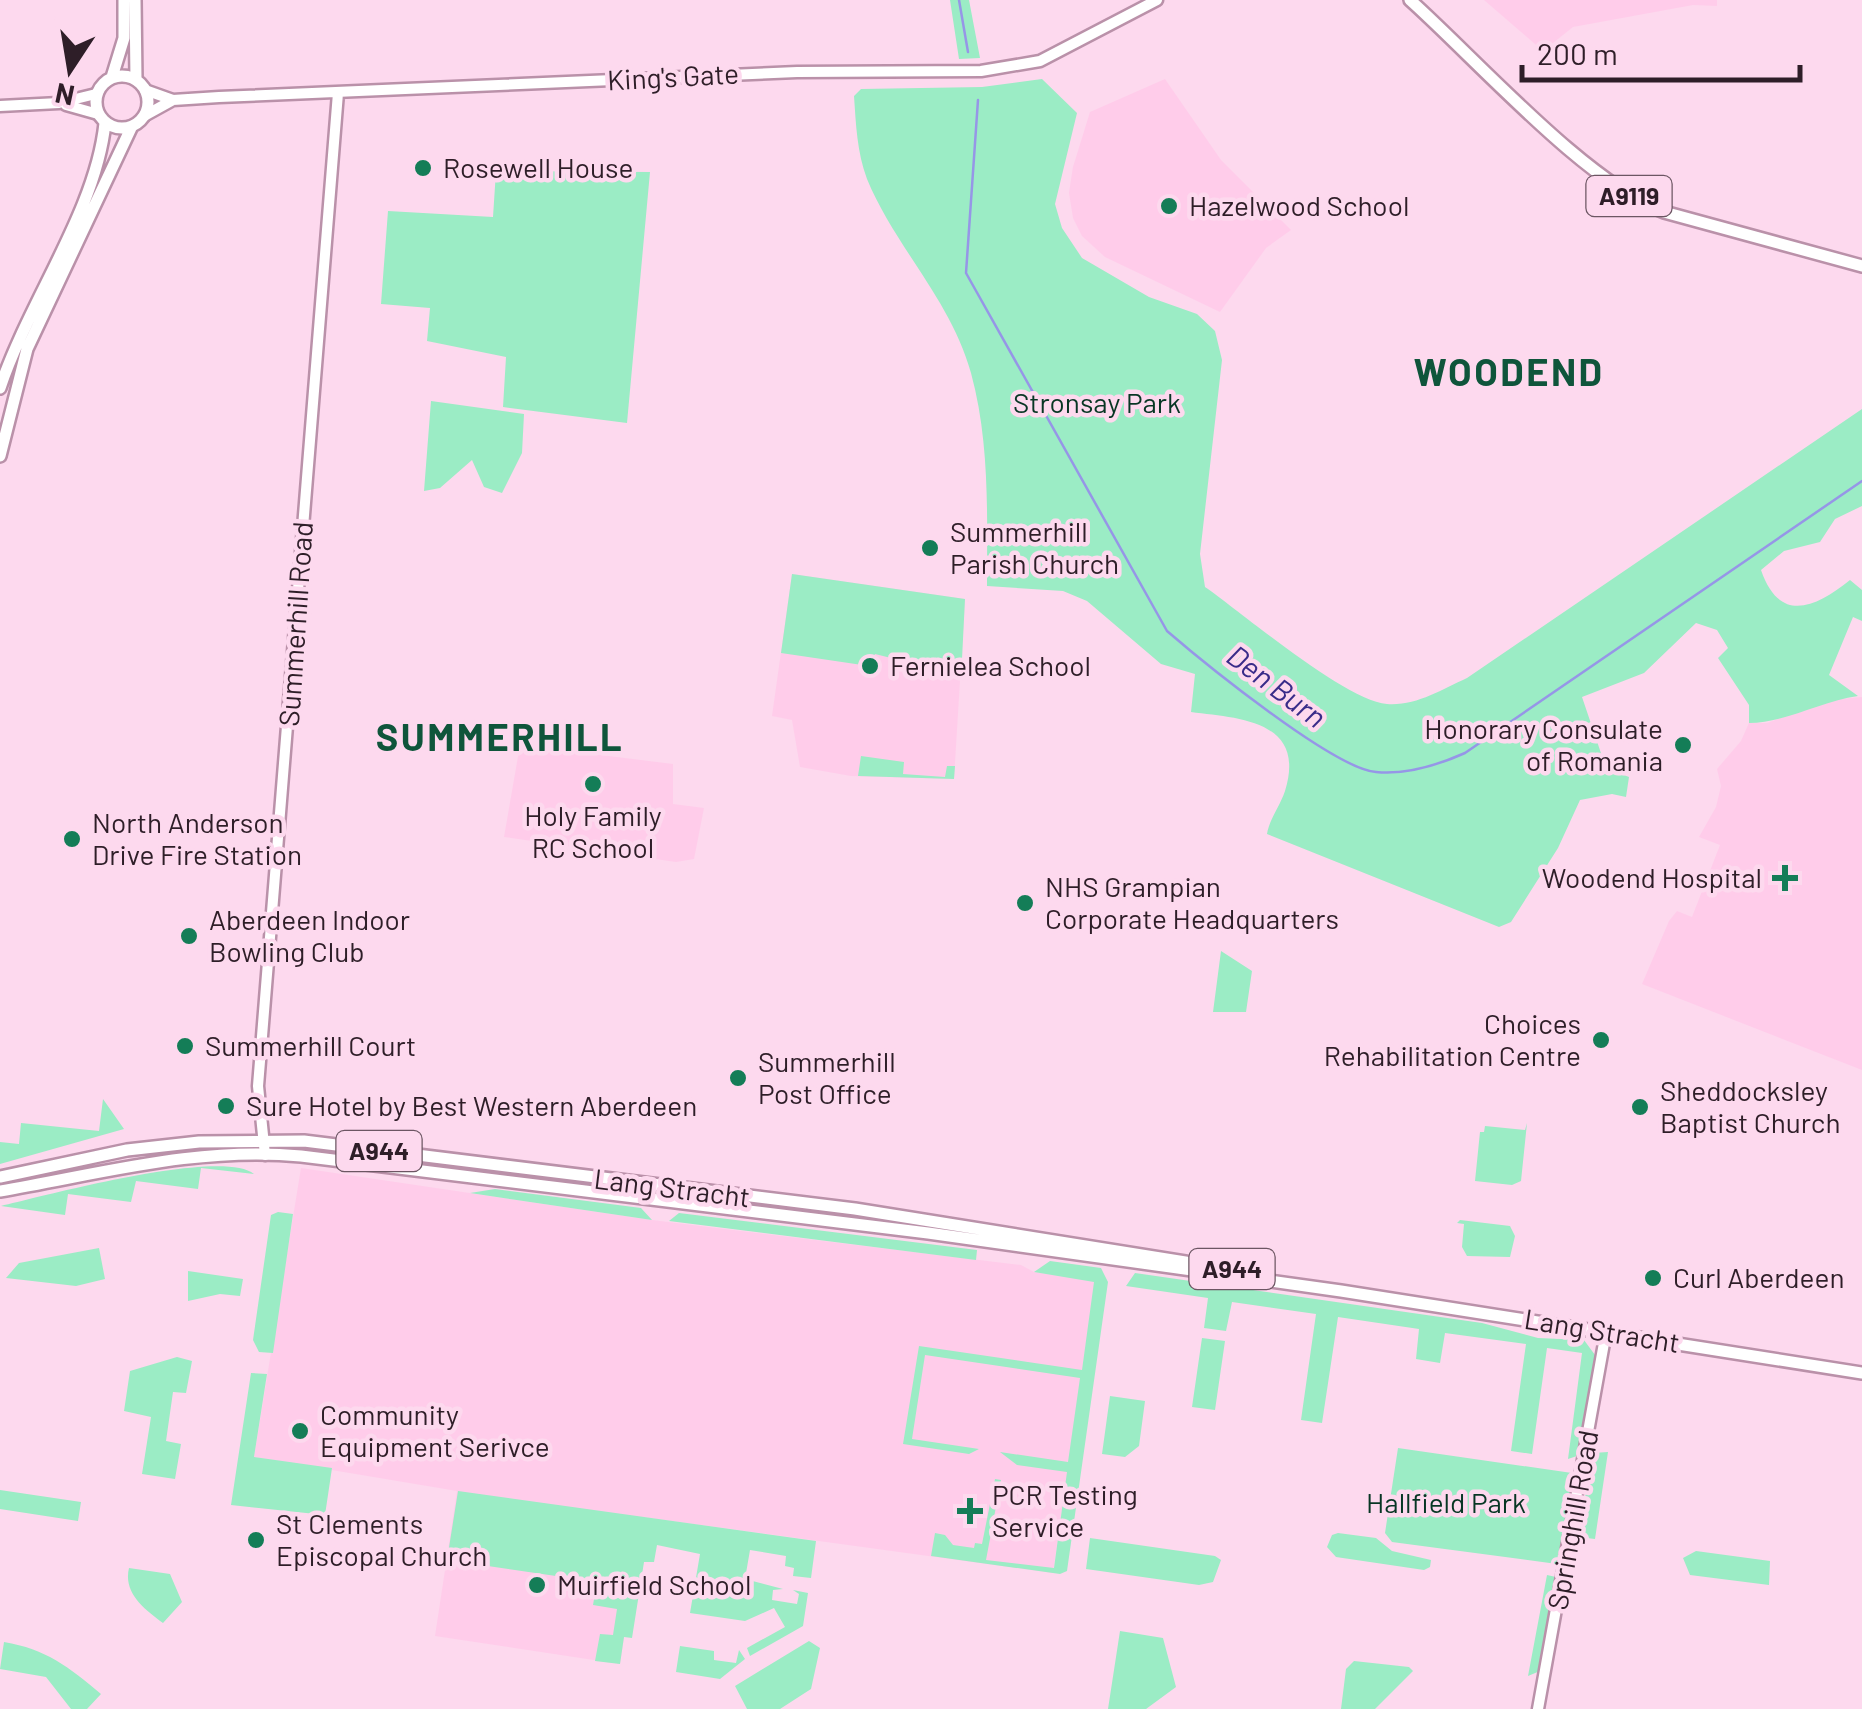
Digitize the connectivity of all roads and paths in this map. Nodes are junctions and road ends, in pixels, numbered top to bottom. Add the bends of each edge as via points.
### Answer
1 (124, 0) edge
2 (135, 0) edge
3 (1157, 0) edge
4 (1410, 0) edge
5 (112, 77) junction
6 (136, 80) junction
7 (145, 90) junction
8 (338, 93) junction
9 (96, 94) junction
10 (174, 100) junction
11 (59, 103) junction
12 (0, 106) edge
13 (144, 116) junction
14 (102, 118) junction
15 (132, 126) junction
16 (1862, 266) edge
17 (0, 388) edge
18 (0, 456) edge
19 (264, 1140) junction
20 (265, 1155) junction
21 (0, 1177) edge
22 (0, 1191) edge
23 (1342, 1291) junction
24 (1606, 1332) junction
25 (1862, 1373) edge
26 (1538, 1709) edge

1 - 5 main road via 124,38
2 - 6 main road
3 - 8 street, King's Gate via 1062,52 1011,68
4 - 16 main road, A9119 via 1635,200
5 - 6 main road
5 - 9 main road
6 - 7 main road
7 - 10 street, King's Gate
7 - 13 main road
8 - 10 street, King's Gate
8 - 19 street, Summerhill Road via 258,1096
9 - 11 street
9 - 14 main road
10 - 13 street, King's Gate
11 - 12 street
11 - 14 street
13 - 15 main road
14 - 15 main road via 116,128
14 - 17 main road via 86,195 20,330
15 - 18 main road via 27,349
19 - 20 street, Summerhill Road
19 - 21 main road, Lang Stracht / A944 via 127,1150
19 - 23 main road, Lang Stracht / A944 via 855,1210 1178,1258
20 - 22 main road, Lang Stracht / A944 via 130,1164
20 - 23 main road, Lang Stracht / A944 via 876,1226
23 - 24 main road, Lang Stracht / A944
24 - 25 main road, Lang Stracht / A944
24 - 26 street, Springhill Road

